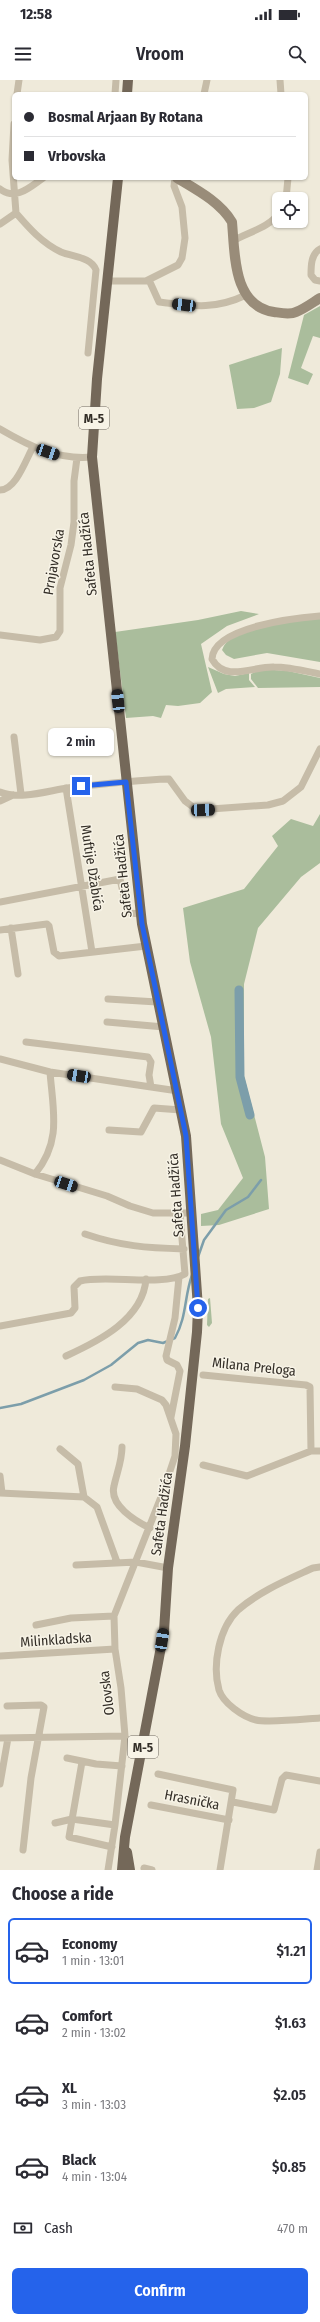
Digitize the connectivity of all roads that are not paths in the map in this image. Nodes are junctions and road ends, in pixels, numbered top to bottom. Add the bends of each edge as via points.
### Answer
1 (19, 80) edge
2 (116, 80) edge
3 (128, 80) edge
4 (207, 80) edge
5 (280, 80) edge
6 (17, 92) edge
7 (115, 92) edge
8 (127, 92) edge
9 (204, 92) edge
10 (282, 92) edge
11 (14, 180) edge
12 (40, 180) edge
13 (118, 180) edge
14 (176, 180) edge
15 (179, 180) edge
16 (288, 180) edge
17 (0, 189) edge
18 (287, 192) edge
19 (15, 194) junction
20 (16, 213) junction
21 (272, 221) edge
22 (0, 224) edge
23 (233, 241) junction
24 (320, 249) edge
25 (149, 280) junction
26 (320, 280) edge
27 (108, 281) junction
28 (246, 295) junction
29 (320, 298) edge
30 (88, 353) dead end
31 (0, 429) edge
32 (33, 447) junction
33 (92, 456) junction
34 (77, 458) junction
35 (0, 490) edge
36 (320, 616) edge
37 (0, 635) edge
38 (320, 674) edge
39 (14, 737) dead end
40 (320, 749) edge
41 (126, 782) junction
42 (66, 788) junction
43 (0, 792) edge
44 (18, 794) junction
45 (0, 801) edge
46 (82, 886) junction
47 (0, 902) edge
48 (141, 914) junction
49 (11, 928) junction
50 (0, 930) edge
51 (146, 946) junction
52 (92, 952) junction
53 (18, 974) dead end
54 (108, 999) dead end
55 (157, 1002) junction
56 (107, 1022) dead end
57 (164, 1027) junction
58 (26, 1042) dead end
59 (0, 1059) edge
60 (50, 1072) junction
61 (151, 1087) junction
62 (178, 1091) junction
63 (181, 1110) junction
64 (109, 1130) dead end
65 (0, 1160) edge
66 (35, 1174) junction
67 (192, 1213) junction
68 (180, 1214) junction
69 (85, 1234) dead end
70 (184, 1248) junction
71 (179, 1277) junction
72 (146, 1279) junction
73 (0, 1326) edge
74 (66, 1356) dead end
75 (203, 1375) dead end
76 (115, 1387) dead end
77 (171, 1417) junction
78 (122, 1447) dead end
79 (60, 1449) dead end
80 (311, 1451) junction
81 (320, 1451) edge
82 (203, 1465) dead end
83 (0, 1476) edge
84 (1, 1493) edge
85 (84, 1497) junction
86 (150, 1528) junction
87 (117, 1562) junction
88 (136, 1562) junction
89 (76, 1565) dead end
90 (168, 1568) junction
91 (316, 1568) edge
92 (114, 1616) junction
93 (36, 1625) dead end
94 (114, 1649) junction
95 (0, 1656) edge
96 (7, 1706) dead end
97 (320, 1718) edge
98 (125, 1736) junction
99 (4, 1738) edge
100 (40, 1738) junction
101 (67, 1758) dead end
102 (82, 1762) junction
103 (122, 1766) junction
104 (158, 1774) dead end
105 (320, 1781) edge
106 (0, 1784) edge
107 (232, 1802) junction
108 (151, 1805) dead end
109 (72, 1819) junction
110 (229, 1820) junction
111 (55, 1824) dead end
112 (115, 1825) junction
113 (125, 1837) junction
114 (112, 1847) junction
115 (23, 1850) dead end
116 (320, 1852) edge
117 (144, 1868) dead end
118 (108, 1870) edge
119 (122, 1870) edge
120 (130, 1870) edge
121 (152, 1870) edge
122 (220, 1870) edge
123 (317, 1870) edge

1 - 6 street
2 - 7 street
3 - 8 main road
4 - 9 street
5 - 10 street
11 - 19 street
12 - 19 street
13 - 27 main road, Safeta Hadžića / M-5
14 - 25 street via 174,186 182,207 182,258 178,265
15 - 23 main road via 206,196 227,215 232,222
16 - 18 street
17 - 19 street
19 - 20 street
20 - 22 street
20 - 30 street via 45,243 94,265 96,275
21 - 23 street via 267,226 247,232
23 - 28 main road via 239,278
24 - 26 street via 312,260 311,275 315,280
25 - 27 street
25 - 28 street via 159,302 217,306
27 - 33 main road, Safeta Hadžića / M-5 via 97,379
28 - 29 main road via 258,307 292,314
31 - 32 street
32 - 34 street via 62,457
32 - 35 street via 11,485 5,490
33 - 34 street
33 - 41 main road, Safeta Hadžića / M-5
34 - 37 street, Prnjavorska via 73,530 60,588 60,631 56,637 40,640
36 - 38 street via 269,623 240,633 217,647 212,659 218,667 231,672 275,667
39 - 44 street
40 - 41 street via 301,787 283,801 268,805 197,810 185,801 169,779
41 - 42 street
41 - 48 main road, Safeta Hadžića / M-5
42 - 44 street
42 - 46 street, Muftije Džabića
43 - 44 street
44 - 45 street
46 - 47 street
46 - 48 street via 120,879 127,910 131,914
46 - 52 street, Muftije Džabića
48 - 51 main road, Safeta Hadžića / M-5
49 - 50 street
49 - 52 street via 47,924 54,952 59,956
49 - 53 street
51 - 52 street
51 - 55 main road, Safeta Hadžića / M-5
54 - 55 street
55 - 57 main road, Safeta Hadžića / M-5
56 - 57 street
57 - 62 main road, Safeta Hadžića / M-5
58 - 61 street via 148,1057 151,1062
59 - 60 street
60 - 61 street
60 - 66 street via 54,1139 49,1154
61 - 62 street
62 - 63 main road, Safeta Hadžića / M-5
63 - 64 street via 154,1108 141,1132
63 - 67 main road, Safeta Hadžića / M-5 via 189,1163
65 - 66 street
66 - 68 street via 108,1196 153,1213
67 - 68 street
67 - 90 main road, Safeta Hadžića / M-5 via 198,1332
68 - 70 street
69 - 70 street via 114,1244 143,1248
70 - 71 street via 185,1274
71 - 72 street
71 - 77 street via 175,1318 166,1356 180,1371
72 - 73 street via 80,1281 74,1287 75,1308 71,1313
72 - 74 street via 145,1290 134,1312 90,1345
75 - 80 street, Milana Preloga via 306,1384 310,1387
76 - 77 street, Safeta Hadžića via 137,1389 162,1400
77 - 86 street, Safeta Hadžića via 176,1434 175,1456
78 - 86 street via 114,1495 130,1516
79 - 85 street via 78,1464
80 - 81 street
80 - 82 street via 247,1476
83 - 84 street
84 - 85 street
85 - 87 street via 97,1507
86 - 88 street, Safeta Hadžića
87 - 88 street, Safeta Hadžića
87 - 89 street, Safeta Hadžića
88 - 90 street, Safeta Hadžića
88 - 92 street, Olovska
90 - 113 main road, Safeta Hadžića / M-5 via 164,1631
91 - 97 street via 265,1590 238,1611 219,1641 218,1654 219,1690 233,1708 256,1720
92 - 93 street via 71,1618
92 - 94 street, Olovska
94 - 95 street, Milinkladska
94 - 98 street, Olovska via 121,1688
96 - 100 street via 43,1706
98 - 100 street
98 - 103 street, Olovska
99 - 100 street
99 - 106 street
100 - 115 street via 31,1778
101 - 102 street
102 - 103 street
102 - 109 street
103 - 112 street, Olovska
104 - 107 street, Hrasnička via 230,1788 234,1793
105 - 107 street, Hrasnička via 286,1775 282,1779 274,1810
107 - 110 street, Hrasnička
108 - 110 street, Hrasnička
109 - 111 street
109 - 112 street
109 - 114 street via 68,1835 70,1839
110 - 122 street, Hrasnička
112 - 114 street, Olovska
113 - 119 main road, Safeta Hadžića / M-5
113 - 120 main road, Safeta Hadžića / M-5
114 - 118 street, Olovska
116 - 123 street
117 - 121 street

